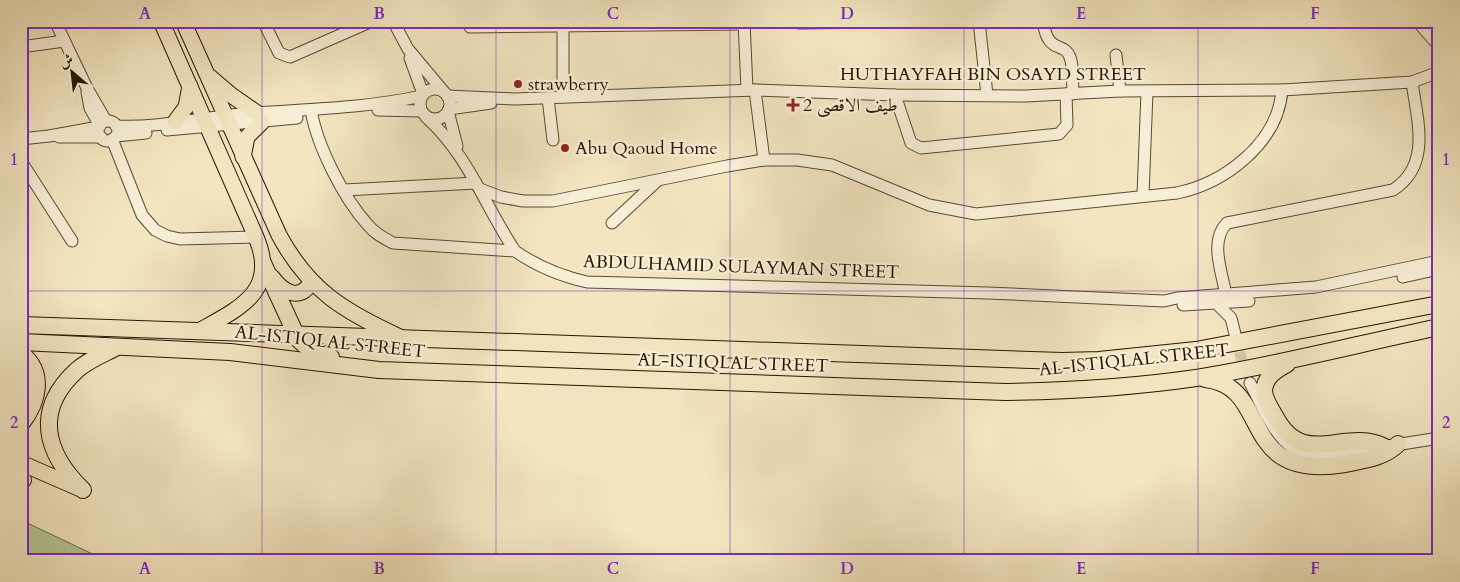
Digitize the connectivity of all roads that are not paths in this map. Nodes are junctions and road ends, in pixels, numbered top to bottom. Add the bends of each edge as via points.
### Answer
1 (55, 21) edge
2 (161, 21) edge
3 (183, 21) edge
4 (263, 21) edge
5 (372, 21) edge
6 (393, 21) edge
7 (793, 21) edge
8 (979, 21) edge
9 (1043, 21) edge
10 (1416, 21) edge
11 (744, 23) edge
12 (563, 26) junction
13 (470, 27) dead end
14 (64, 41) junction
15 (1439, 46) edge
16 (21, 47) edge
17 (408, 49) junction
18 (1116, 55) dead end
19 (1439, 72) edge
20 (207, 74) junction
21 (1412, 82) junction
22 (190, 86) junction
23 (751, 90) junction
24 (1282, 90) junction
25 (1120, 91) junction
26 (1147, 92) junction
27 (1070, 94) junction
28 (423, 95) junction
29 (447, 95) junction
30 (895, 95) junction
31 (987, 95) junction
32 (563, 97) junction
33 (548, 98) junction
34 (515, 99) junction
35 (449, 110) junction
36 (312, 114) junction
37 (424, 114) junction
38 (259, 117) junction
39 (227, 121) junction
40 (205, 123) junction
41 (165, 126) junction
42 (107, 130) junction
43 (21, 139) edge
44 (553, 140) dead end
45 (458, 150) junction
46 (243, 157) junction
47 (764, 160) junction
48 (21, 161) edge
49 (657, 181) junction
50 (478, 186) junction
51 (344, 190) junction
52 (1144, 194) junction
53 (612, 223) dead end
54 (256, 236) junction
55 (72, 241) dead end
56 (515, 251) junction
57 (1439, 261) edge
58 (263, 263) junction
59 (1439, 269) edge
60 (311, 282) junction
61 (1338, 287) junction
62 (1439, 294) edge
63 (1226, 295) junction
64 (1164, 301) junction
65 (1246, 302) junction
66 (1217, 304) junction
67 (1439, 304) edge
68 (1416, 309) junction
69 (21, 325) edge
70 (1439, 327) edge
71 (199, 331) junction
72 (295, 333) junction
73 (402, 338) junction
74 (21, 342) edge
75 (118, 346) junction
76 (21, 353) edge
77 (1296, 359) junction
78 (348, 367) junction
79 (1196, 378) junction
80 (1250, 383) tunnel mouth
81 (21, 424) edge
82 (1439, 438) edge
83 (1392, 446) junction
84 (21, 463) edge
85 (83, 490) joint

1 - 14 street
2 - 22 main road
3 - 20 main road
4 - 5 street via 279,53 290,57
6 - 17 street
7 - 8 street
8 - 31 street
9 - 27 street via 1047,41 1070,56
10 - 15 street
11 - 12 street
11 - 23 street
12 - 13 street
12 - 32 street
14 - 16 street
14 - 42 street
17 - 28 street
17 - 29 street
18 - 25 street
19 - 21 street, HUTHAYFAH BIN OSAYD STREET
20 - 38 main road
20 - 39 main road
21 - 24 street, HUTHAYFAH BIN OSAYD STREET
21 - 63 street via 1421,147 1418,160 1407,178 1393,190 1227,223 1220,230 1217,245
22 - 40 main road
22 - 41 main road via 186,107
23 - 30 street, HUTHAYFAH BIN OSAYD STREET
23 - 32 street, HUTHAYFAH BIN OSAYD STREET
23 - 47 street
24 - 26 street, HUTHAYFAH BIN OSAYD STREET
24 - 52 street via 1279,109 1268,129 1232,170 1195,189
25 - 26 street, HUTHAYFAH BIN OSAYD STREET
25 - 27 street, HUTHAYFAH BIN OSAYD STREET
26 - 52 street
27 - 30 street via 1067,125 1059,134 921,148 911,143
27 - 31 street, HUTHAYFAH BIN OSAYD STREET
28 - 29 street via 434,89
28 - 36 street
28 - 37 street via 420,103
29 - 34 street, HUTHAYFAH BIN OSAYD STREET
29 - 35 street
30 - 31 street, HUTHAYFAH BIN OSAYD STREET
32 - 33 street, HUTHAYFAH BIN OSAYD STREET
33 - 34 street, HUTHAYFAH BIN OSAYD STREET
33 - 44 street
34 - 35 street, HUTHAYFAH BIN OSAYD STREET
35 - 37 street via 436,119
35 - 45 street
36 - 37 street via 374,110
36 - 38 street
36 - 51 street, ABDULHAMID SULAYMAN STREET via 327,157
37 - 45 street
38 - 39 street
38 - 46 main road via 247,137
39 - 40 street
39 - 46 main road
40 - 41 street
40 - 41 street
40 - 54 main road
41 - 42 street
42 - 43 street
42 - 54 street via 142,215 155,230 180,239
45 - 50 street
46 - 60 main road via 284,246
47 - 49 street
47 - 52 street via 832,165 929,205 976,214
48 - 55 street
49 - 50 street via 553,201 500,197
49 - 53 street
50 - 51 street
50 - 56 street
51 - 56 street, ABDULHAMID SULAYMAN STREET via 368,226 393,243
54 - 58 main road
56 - 64 street, ABDULHAMID SULAYMAN STREET via 560,276 587,282
57 - 61 street
58 - 60 main road via 280,288 287,292 300,293
58 - 71 main road via 260,284 251,298
58 - 72 highway
59 - 61 street
60 - 73 main road via 348,312
61 - 63 street
61 - 65 street
62 - 68 highway
63 - 64 street
64 - 66 street via 1176,305
65 - 66 street
65 - 66 street via 1235,312 1234,328
67 - 68 highway, AL-ISTIQLAL STREET
68 - 73 highway, AL-ISTIQLAL STREET via 1196,350 1099,360 995,360 495,336
69 - 71 highway, AL-ISTIQLAL STREET
70 - 77 highway, AL-ISTIQLAL STREET
71 - 72 highway, AL-ISTIQLAL STREET
72 - 73 highway, AL-ISTIQLAL STREET
72 - 78 highway via 310,350 338,359
74 - 75 highway, AL-ISTIQLAL STREET
75 - 78 highway, AL-ISTIQLAL STREET via 230,352
75 - 85 highway via 78,370 66,382 52,410 49,427 53,452 68,476
76 - 81 highway via 33,365 37,389 30,414
77 - 79 highway, AL-ISTIQLAL STREET
77 - 83 highway via 1271,374 1265,385 1265,397 1288,435 1311,446 1362,441
78 - 79 highway, AL-ISTIQLAL STREET via 553,378 1006,392
79 - 83 highway via 1217,380 1233,388 1241,396 1268,445 1299,465 1318,467 1354,462 1381,456
80 - 83 street via 1280,438 1300,453 1317,457
82 - 83 street
84 - 85 main road

